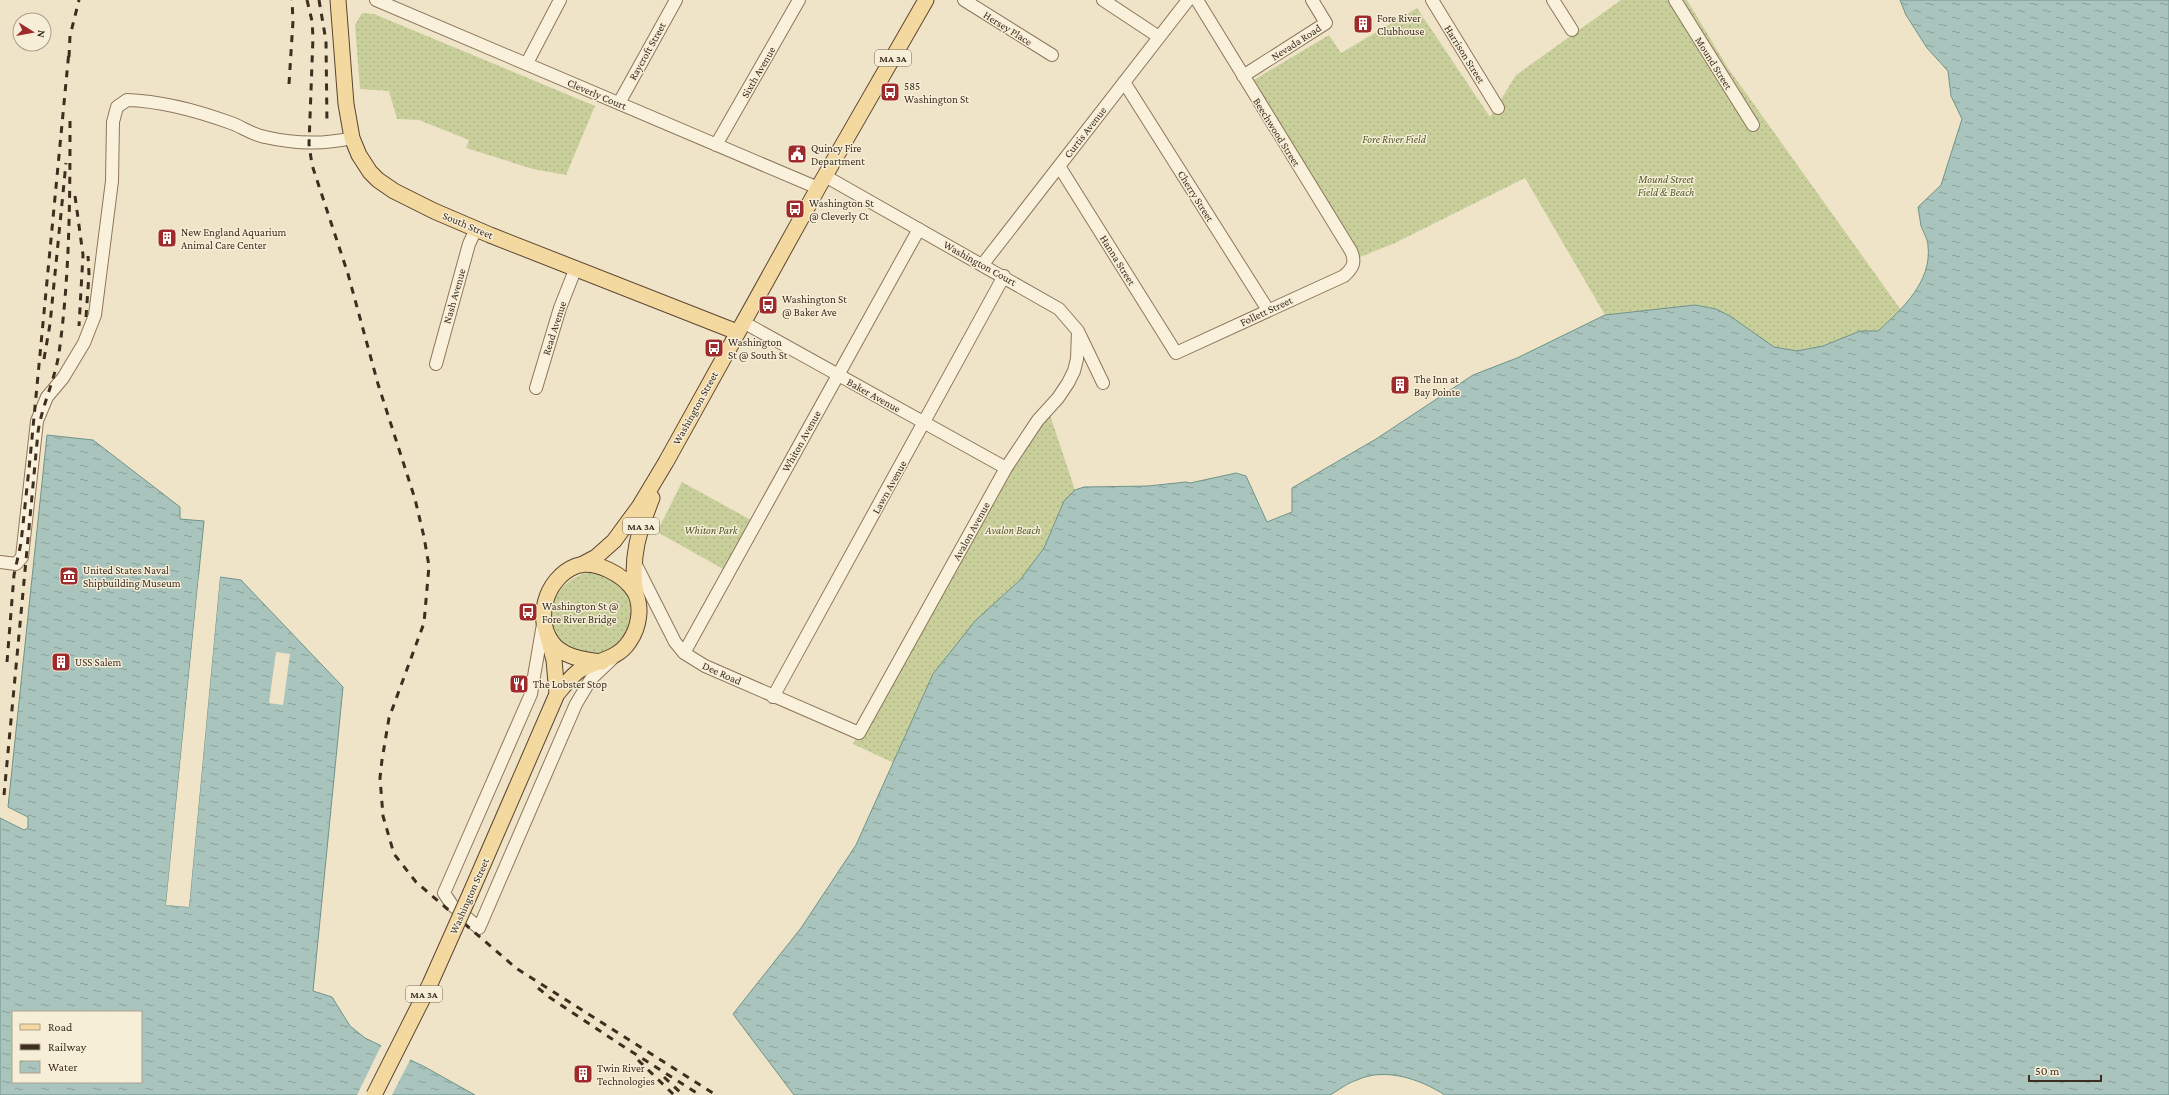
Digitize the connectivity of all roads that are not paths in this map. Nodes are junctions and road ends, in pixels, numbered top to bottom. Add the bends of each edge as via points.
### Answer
1 (338, 0) edge
2 (376, 0) edge
3 (560, 0) edge
4 (676, 0) edge
5 (799, 0) edge
6 (926, 0) edge
7 (964, 0) edge
8 (1103, 0) edge
9 (1188, 0) edge
10 (1197, 0) edge
11 (1312, 0) edge
12 (1432, 0) edge
13 (1553, 0) edge
14 (1675, 0) edge
15 (1572, 30) dead end
16 (1159, 37) junction
17 (1052, 55) dead end
18 (527, 63) junction
19 (1243, 76) junction
20 (1124, 82) junction
21 (619, 103) junction
22 (1498, 108) dead end
23 (1753, 125) dead end
24 (352, 138) junction
25 (716, 145) junction
26 (1059, 166) junction
27 (821, 182) junction
28 (476, 229) junction
29 (920, 229) junction
30 (983, 264) junction
31 (1354, 265) joint
32 (575, 270) junction
33 (1004, 276) junction
34 (1268, 310) junction
35 (740, 327) junction
36 (1078, 331) junction
37 (1176, 353) joint
38 (436, 364) dead end
39 (838, 375) junction
40 (1103, 383) dead end
41 (536, 388) dead end
42 (925, 423) junction
43 (666, 462) junction
44 (1006, 468) junction
45 (633, 560) junction
46 (0, 562) edge
47 (581, 565) junction
48 (636, 595) junction
49 (545, 628) junction
50 (684, 653) junction
51 (608, 659) junction
52 (557, 694) junction
53 (773, 697) junction
54 (859, 733) joint
55 (374, 1095) edge

1 - 24 main road, South Street via 346,104
2 - 18 street, Cleverly Court
3 - 18 street
4 - 21 street, Raycroft Street
5 - 25 street, Sixth Avenue
6 - 27 main road, Washington Street / MA 3A
7 - 17 street, Hersey Place
8 - 16 street
9 - 16 street, Curtis Avenue
10 - 19 street, Beechwood Street
11 - 19 street, Nevada Road via 1326,23
12 - 22 street, Harrison Street
13 - 15 street
14 - 23 street, Mound Street
16 - 20 street, Curtis Avenue
18 - 21 street, Cleverly Court
19 - 31 street, Beechwood Street via 1351,251
20 - 26 street, Curtis Avenue
20 - 34 street, Cherry Street
21 - 25 street, Cleverly Court
24 - 28 main road, South Street via 359,155 378,180 394,191
24 - 46 street via 331,143 309,144 256,135 229,123 180,108 127,100 117,107 113,122 112,181 95,315 84,343 63,378 47,397 38,417 22,557 16,564
25 - 27 street, Cleverly Court
26 - 30 street, Curtis Avenue
26 - 37 street, Hanna Street
27 - 29 street, Washington Court
27 - 35 main road, Washington Street / MA 3A
28 - 32 main road, South Street
28 - 38 street, Nash Avenue via 467,251
29 - 30 street, Washington Court
29 - 39 street, Whiton Avenue
30 - 33 street, Washington Court
31 - 34 street, Follett Street via 1344,276
32 - 35 main road, South Street
32 - 41 street, Read Avenue via 560,308
33 - 36 street, Washington Court via 1059,309
33 - 42 street, Lawn Avenue
34 - 37 street, Follett Street
35 - 39 street, Baker Avenue
35 - 43 main road, Washington Street / MA 3A
36 - 40 street, Washington Court
36 - 44 street, Avalon Avenue via 1077,359 1068,383 1038,420
39 - 42 street, Baker Avenue
39 - 50 street, Whiton Avenue
42 - 44 street, Baker Avenue
42 - 53 street, Lawn Avenue
43 - 45 main road, Washington Street / MA 3A via 640,528
43 - 47 main road, Washington Street / MA 3A via 639,507 614,541 596,557
44 - 54 street, Avalon Avenue
45 - 48 main road, Washington Street / MA 3A via 632,572
45 - 50 street, Dee Road via 670,633
47 - 48 main road via 600,567 616,573
47 - 49 main road, MA 3A via 556,581 548,594 543,611
48 - 51 main road, MA 3A via 639,615 636,629 625,648
49 - 51 main road via 557,647 574,657
49 - 51 street via 531,694 444,893 452,905 479,928 576,704
49 - 52 main road, Washington Street / MA 3A via 554,660
50 - 53 street, Dee Road via 705,666
51 - 52 main road, Washington Street / MA 3A via 579,671
52 - 55 main road, Washington Street / MA 3A, bridge via 430,984
53 - 54 street, Dee Road

